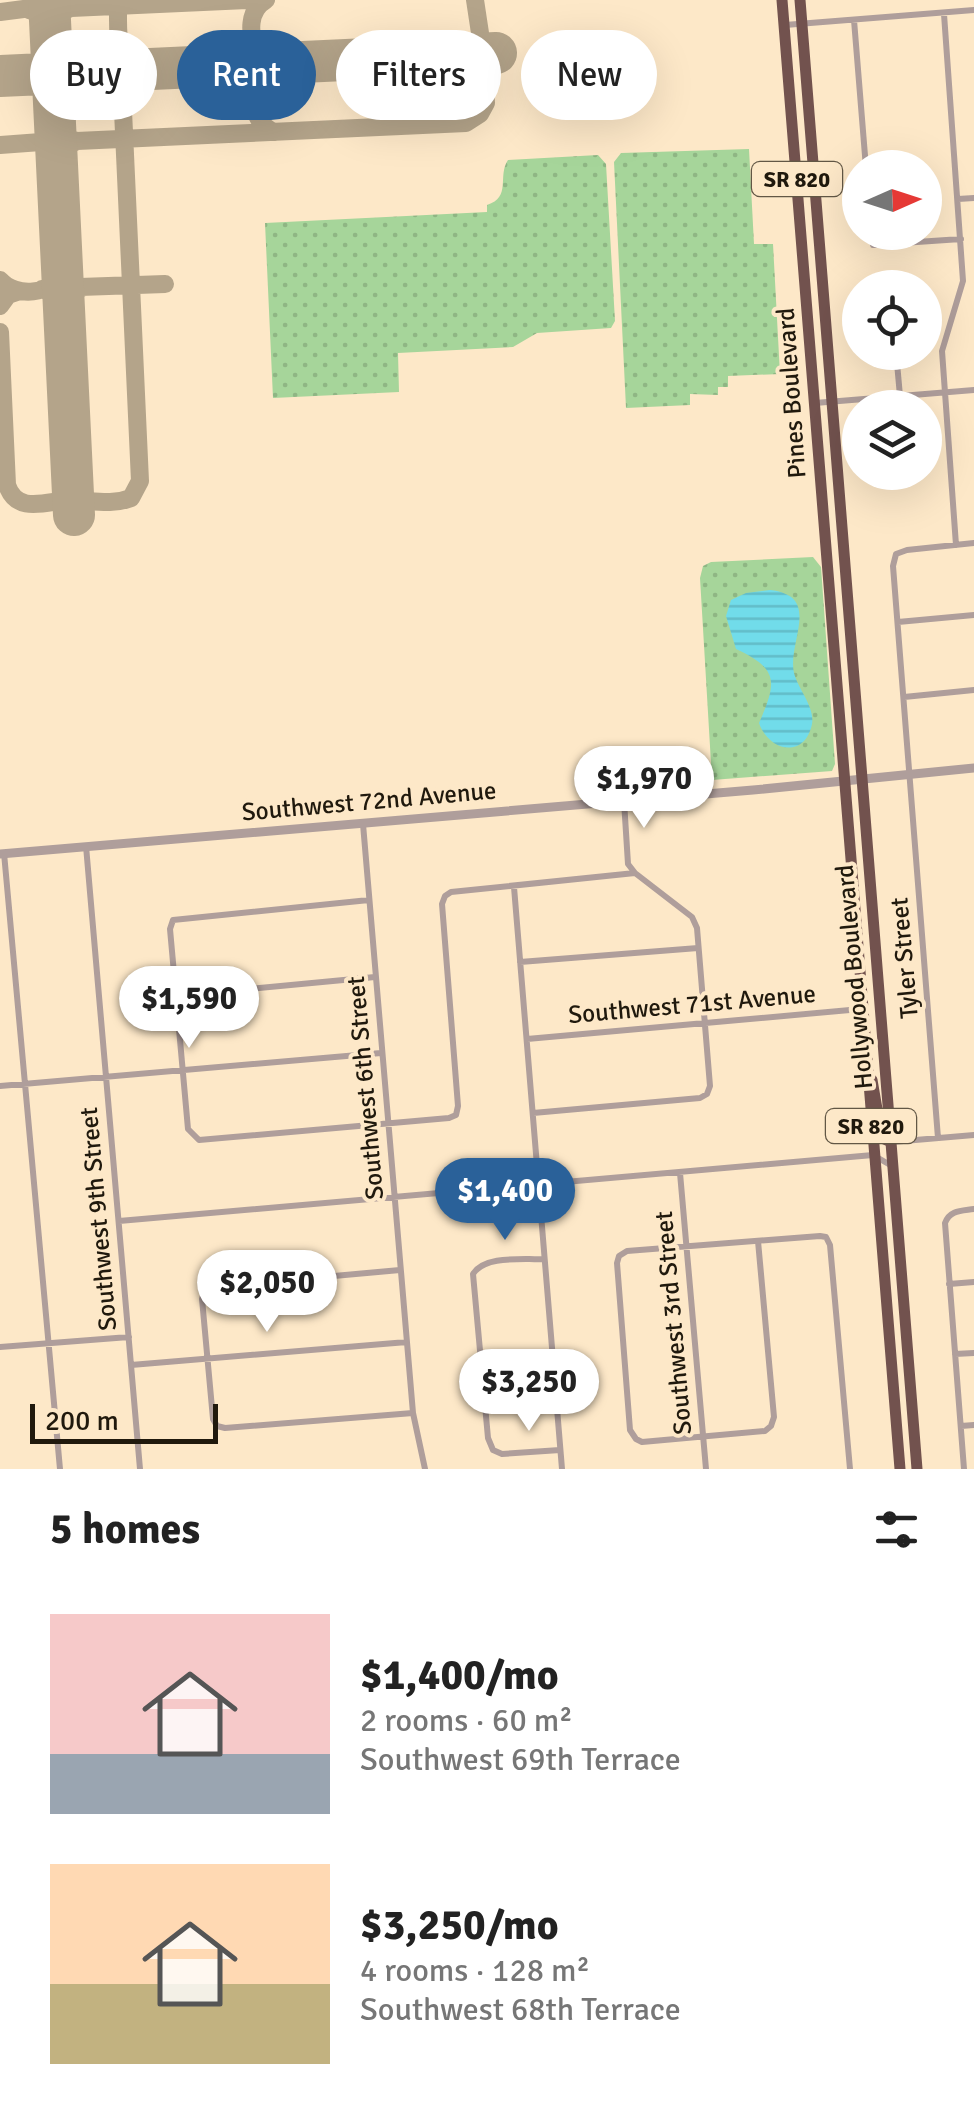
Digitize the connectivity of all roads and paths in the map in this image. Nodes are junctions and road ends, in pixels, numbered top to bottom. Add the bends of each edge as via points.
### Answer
1 (782, 0) edge
2 (800, 0) edge
3 (974, 10) edge
4 (944, 14) junction
5 (854, 20) junction
6 (802, 23) junction
7 (784, 25) junction
8 (865, 150) edge
9 (974, 198) edge
10 (958, 199) junction
11 (961, 240) junction
12 (942, 241) edge
13 (974, 390) edge
14 (944, 392) junction
15 (842, 401) edge
16 (832, 402) junction
17 (814, 403) junction
18 (974, 543) edge
19 (956, 545) junction
20 (826, 552) junction
21 (844, 563) junction
22 (974, 615) edge
23 (898, 622) junction
24 (974, 690) edge
25 (904, 697) junction
26 (974, 768) edge
27 (909, 775) junction
28 (861, 780) junction
29 (844, 782) junction
30 (624, 801) junction
31 (362, 822) junction
32 (86, 846) junction
33 (2, 854) edge
34 (635, 873) junction
35 (514, 887) junction
36 (368, 900) junction
37 (698, 948) junction
38 (520, 962) junction
39 (858, 962) junction
40 (375, 977) junction
41 (177, 996) junction
42 (861, 1009) junction
43 (880, 1022) junction
44 (705, 1024) junction
45 (527, 1039) junction
46 (381, 1053) junction
47 (182, 1070) junction
48 (866, 1073) junction
49 (106, 1076) junction
50 (25, 1084) junction
51 (0, 1086) edge
52 (533, 1113) junction
53 (388, 1125) junction
54 (974, 1135) edge
55 (938, 1138) junction
56 (891, 1142) junction
57 (874, 1156) junction
58 (893, 1167) junction
59 (680, 1173) junction
60 (538, 1185) junction
61 (394, 1197) junction
62 (974, 1209) edge
63 (119, 1221) junction
64 (758, 1241) junction
65 (686, 1246) junction
66 (544, 1259) junction
67 (400, 1270) junction
68 (974, 1282) edge
69 (949, 1284) junction
70 (128, 1337) junction
71 (48, 1342) junction
72 (406, 1342) junction
73 (0, 1347) edge
74 (974, 1353) edge
75 (955, 1354) junction
76 (206, 1358) junction
77 (131, 1365) junction
78 (413, 1412) junction
79 (974, 1425) edge
80 (961, 1426) junction
81 (703, 1436) junction
82 (560, 1450) junction
83 (60, 1469) edge
84 (140, 1469) edge
85 (425, 1469) edge
86 (562, 1469) edge
87 (706, 1469) edge
88 (850, 1469) edge
89 (900, 1469) edge
90 (918, 1469) edge
91 (964, 1469) edge

1 - 7 highway, Pines Boulevard / SR 820
2 - 6 highway, Pines Boulevard / SR 820
3 - 4 street
4 - 5 street
4 - 10 street
5 - 6 street
5 - 8 street
6 - 7 street
6 - 16 highway, Pines Boulevard / SR 820
7 - 17 highway, Pines Boulevard / SR 820
9 - 10 street
10 - 11 street
11 - 12 street
11 - 14 street via 963,281 942,351
13 - 14 street
14 - 19 street
15 - 16 street
16 - 17 street
16 - 21 highway, Pines Boulevard / SR 820
17 - 20 highway, Pines Boulevard / SR 820
18 - 19 street
19 - 23 street, Tyler Street via 896,554
20 - 21 highway
20 - 29 highway, Pines Boulevard / SR 820
21 - 28 highway, Pines Boulevard / SR 820
22 - 23 street
23 - 25 street, Tyler Street
24 - 25 street
25 - 27 street, Tyler Street
26 - 27 street, Southwest 72nd Avenue
27 - 28 street, Southwest 72nd Avenue
27 - 55 street, Tyler Street
28 - 29 street, Southwest 72nd Avenue
28 - 43 highway, Hollywood Boulevard / SR 820
29 - 30 street, Southwest 72nd Avenue
29 - 39 highway, Hollywood Boulevard / SR 820
30 - 31 street, Southwest 72nd Avenue
30 - 34 street via 628,864
31 - 32 street, Southwest 72nd Avenue
31 - 36 street, Southwest 6th Street
32 - 33 street, Southwest 72nd Avenue
32 - 49 street, Southwest 9th Street
33 - 50 street
34 - 35 street
34 - 37 street via 692,918
35 - 38 street
35 - 53 street via 445,896 458,1106 449,1118
36 - 40 street, Southwest 6th Street
36 - 41 street via 173,920
37 - 38 street
37 - 44 street
38 - 45 street
39 - 42 highway, Hollywood Boulevard / SR 820
39 - 43 highway via 871,972
40 - 41 street
40 - 46 street, Southwest 6th Street
41 - 47 street
42 - 44 street, Southwest 71st Avenue
42 - 48 highway, Hollywood Boulevard / SR 820
43 - 56 highway, Hollywood Boulevard / SR 820
44 - 45 street, Southwest 71st Avenue
44 - 52 street via 710,1086 700,1098
45 - 52 street
46 - 47 street
46 - 53 street, Southwest 6th Street
47 - 49 street
47 - 53 street via 188,1129 199,1140
48 - 56 highway via 874,1084 882,1138
48 - 57 highway, Hollywood Boulevard / SR 820
49 - 50 street
49 - 63 street, Southwest 9th Street
50 - 51 street
50 - 71 street
52 - 60 street
53 - 61 street, Southwest 6th Street
54 - 55 street
55 - 56 street
56 - 58 highway, Hollywood Boulevard / SR 820
57 - 58 street
57 - 59 street
57 - 89 highway, Hollywood Boulevard / SR 820
58 - 90 highway, Hollywood Boulevard / SR 820
59 - 60 street
59 - 65 street, Southwest 3rd Street
60 - 61 street
60 - 66 street
61 - 63 street
61 - 67 street, Southwest 6th Street
62 - 69 street via 956,1211 945,1223
63 - 70 street, Southwest 9th Street
64 - 65 street
64 - 81 street via 772,1426
64 - 88 street via 826,1237 830,1245
65 - 81 street, Southwest 3rd Street
65 - 81 street via 627,1252 617,1263 630,1430 642,1442
66 - 82 street
66 - 82 street via 486,1262 473,1274 493,1450
67 - 72 street, Southwest 6th Street
67 - 76 street via 212,1287 204,1292
68 - 69 street
69 - 75 street
70 - 71 street
70 - 77 street, Southwest 9th Street
71 - 73 street
71 - 83 street
72 - 76 street
72 - 78 street, Southwest 6th Street
74 - 75 street
75 - 80 street
76 - 77 street
76 - 78 street via 216,1426
77 - 84 street, Southwest 9th Street
78 - 85 street, Southwest 6th Street
79 - 80 street
80 - 91 street
81 - 87 street, Southwest 3rd Street
82 - 86 street

